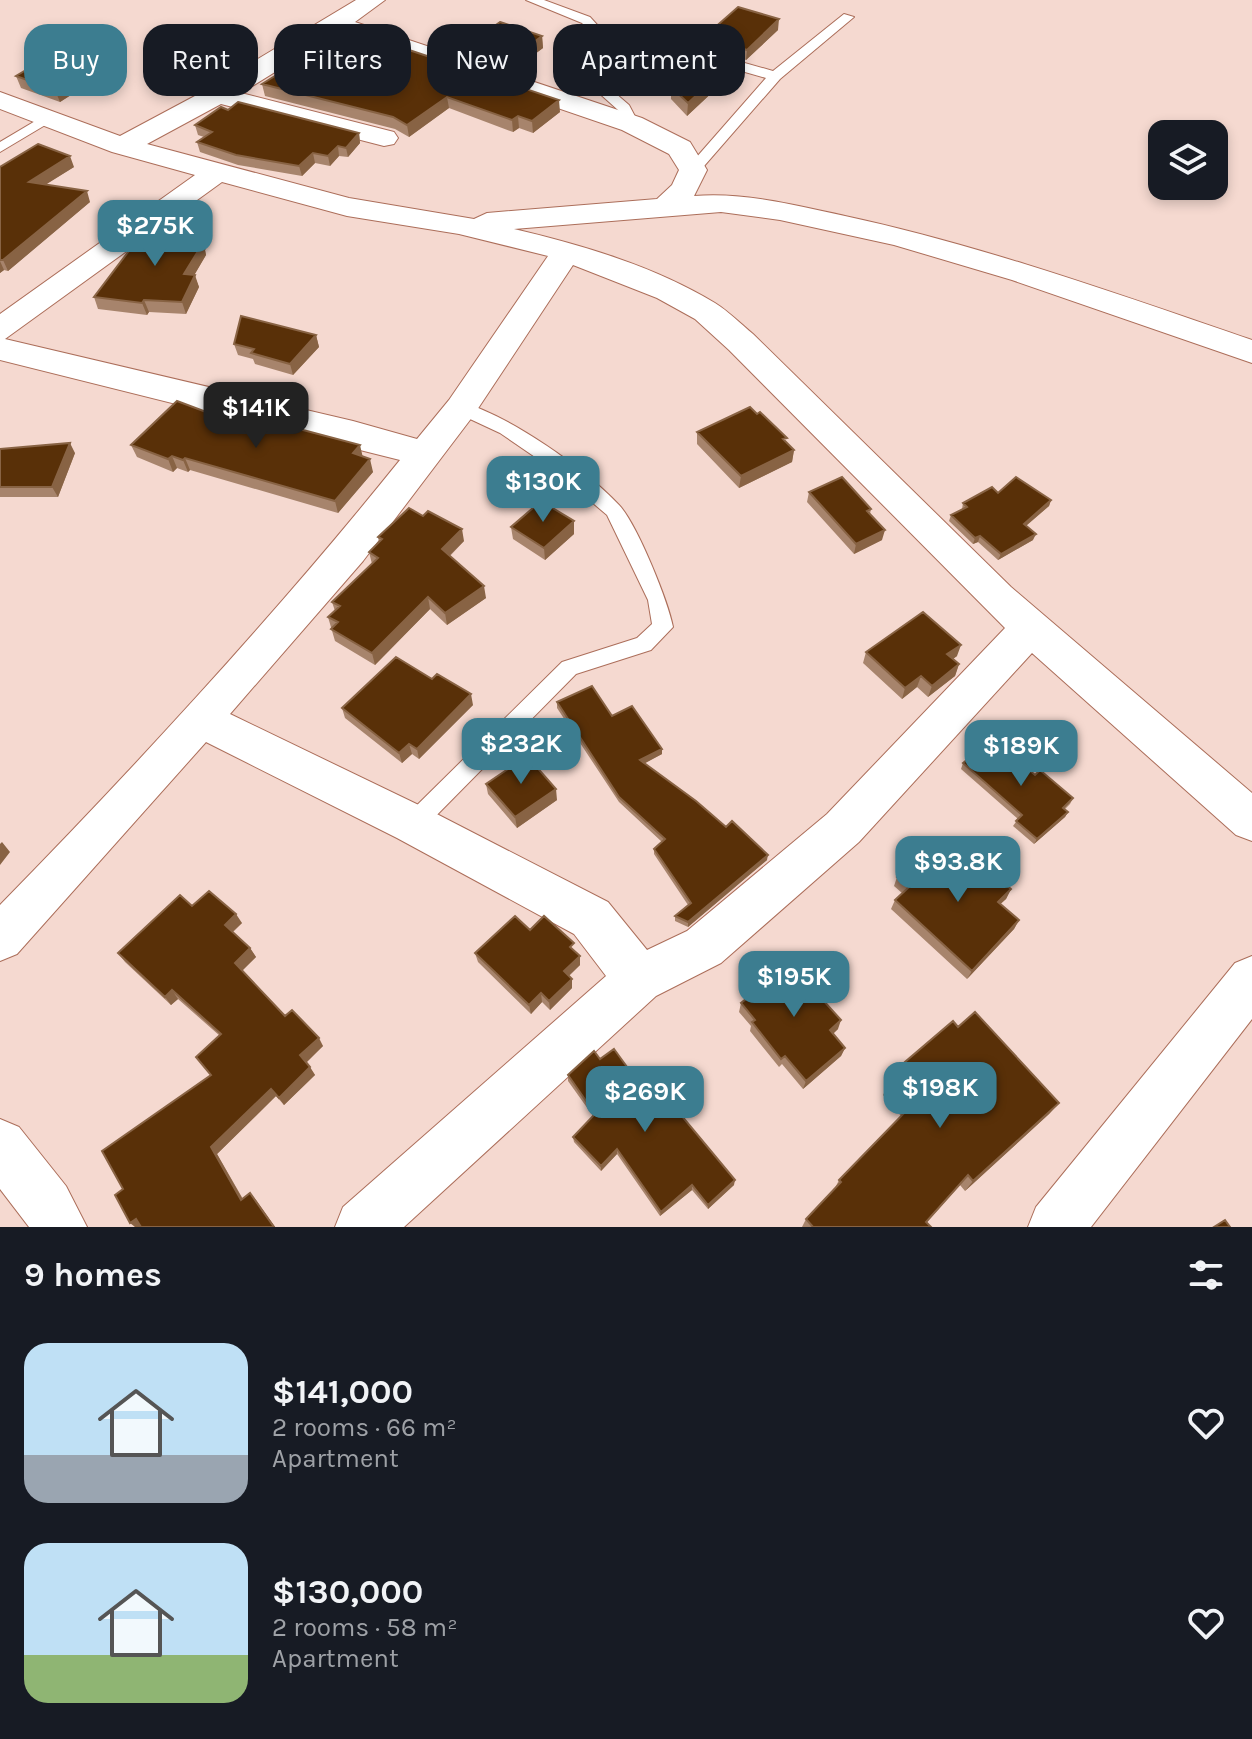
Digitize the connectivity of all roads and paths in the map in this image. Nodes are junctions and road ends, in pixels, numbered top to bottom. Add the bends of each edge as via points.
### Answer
1 (373, 0) edge
2 (532, 0) edge
3 (848, 17) dead end
4 (337, 24) edge
5 (590, 24) edge
6 (411, 49) edge
7 (745, 67) edge
8 (775, 76) junction
9 (216, 96) edge
10 (222, 96) edge
11 (610, 96) edge
12 (0, 100) edge
13 (47, 118) junction
14 (632, 124) junction
15 (384, 138) dead end
16 (122, 146) junction
17 (0, 148) edge
18 (693, 170) junction
19 (217, 172) junction
20 (665, 208) junction
21 (459, 225) junction
22 (567, 251) junction
23 (0, 330) edge
24 (0, 349) edge
25 (1252, 352) edge
26 (461, 408) junction
27 (425, 454) junction
28 (1030, 628) junction
29 (200, 719) junction
30 (1252, 821) edge
31 (413, 824) junction
32 (0, 938) edge
33 (639, 979) junction
34 (1252, 980) edge
35 (0, 1146) edge
36 (59, 1227) edge
37 (363, 1227) edge
38 (1056, 1227) edge

1 - 4 street
2 - 5 lane
3 - 8 lane
6 - 14 street
7 - 8 lane
8 - 18 lane
9 - 16 street
10 - 15 street
11 - 14 lane
12 - 13 street
13 - 16 street
13 - 17 lane
14 - 18 street via 680,148
16 - 19 street
18 - 20 street via 685,189
19 - 21 street via 347,207
19 - 23 street
20 - 21 street
20 - 25 street via 721,203 900,237
21 - 22 street
22 - 26 street
22 - 28 street via 706,312
24 - 27 street
26 - 27 street
26 - 31 lane via 506,429 560,465 614,511 658,600 663,627 644,644 569,668
27 - 29 street via 349,551
28 - 30 street
28 - 33 street via 843,828 704,947
29 - 31 street
29 - 32 street
31 - 33 street via 591,918
33 - 37 street
34 - 38 street
35 - 36 street

